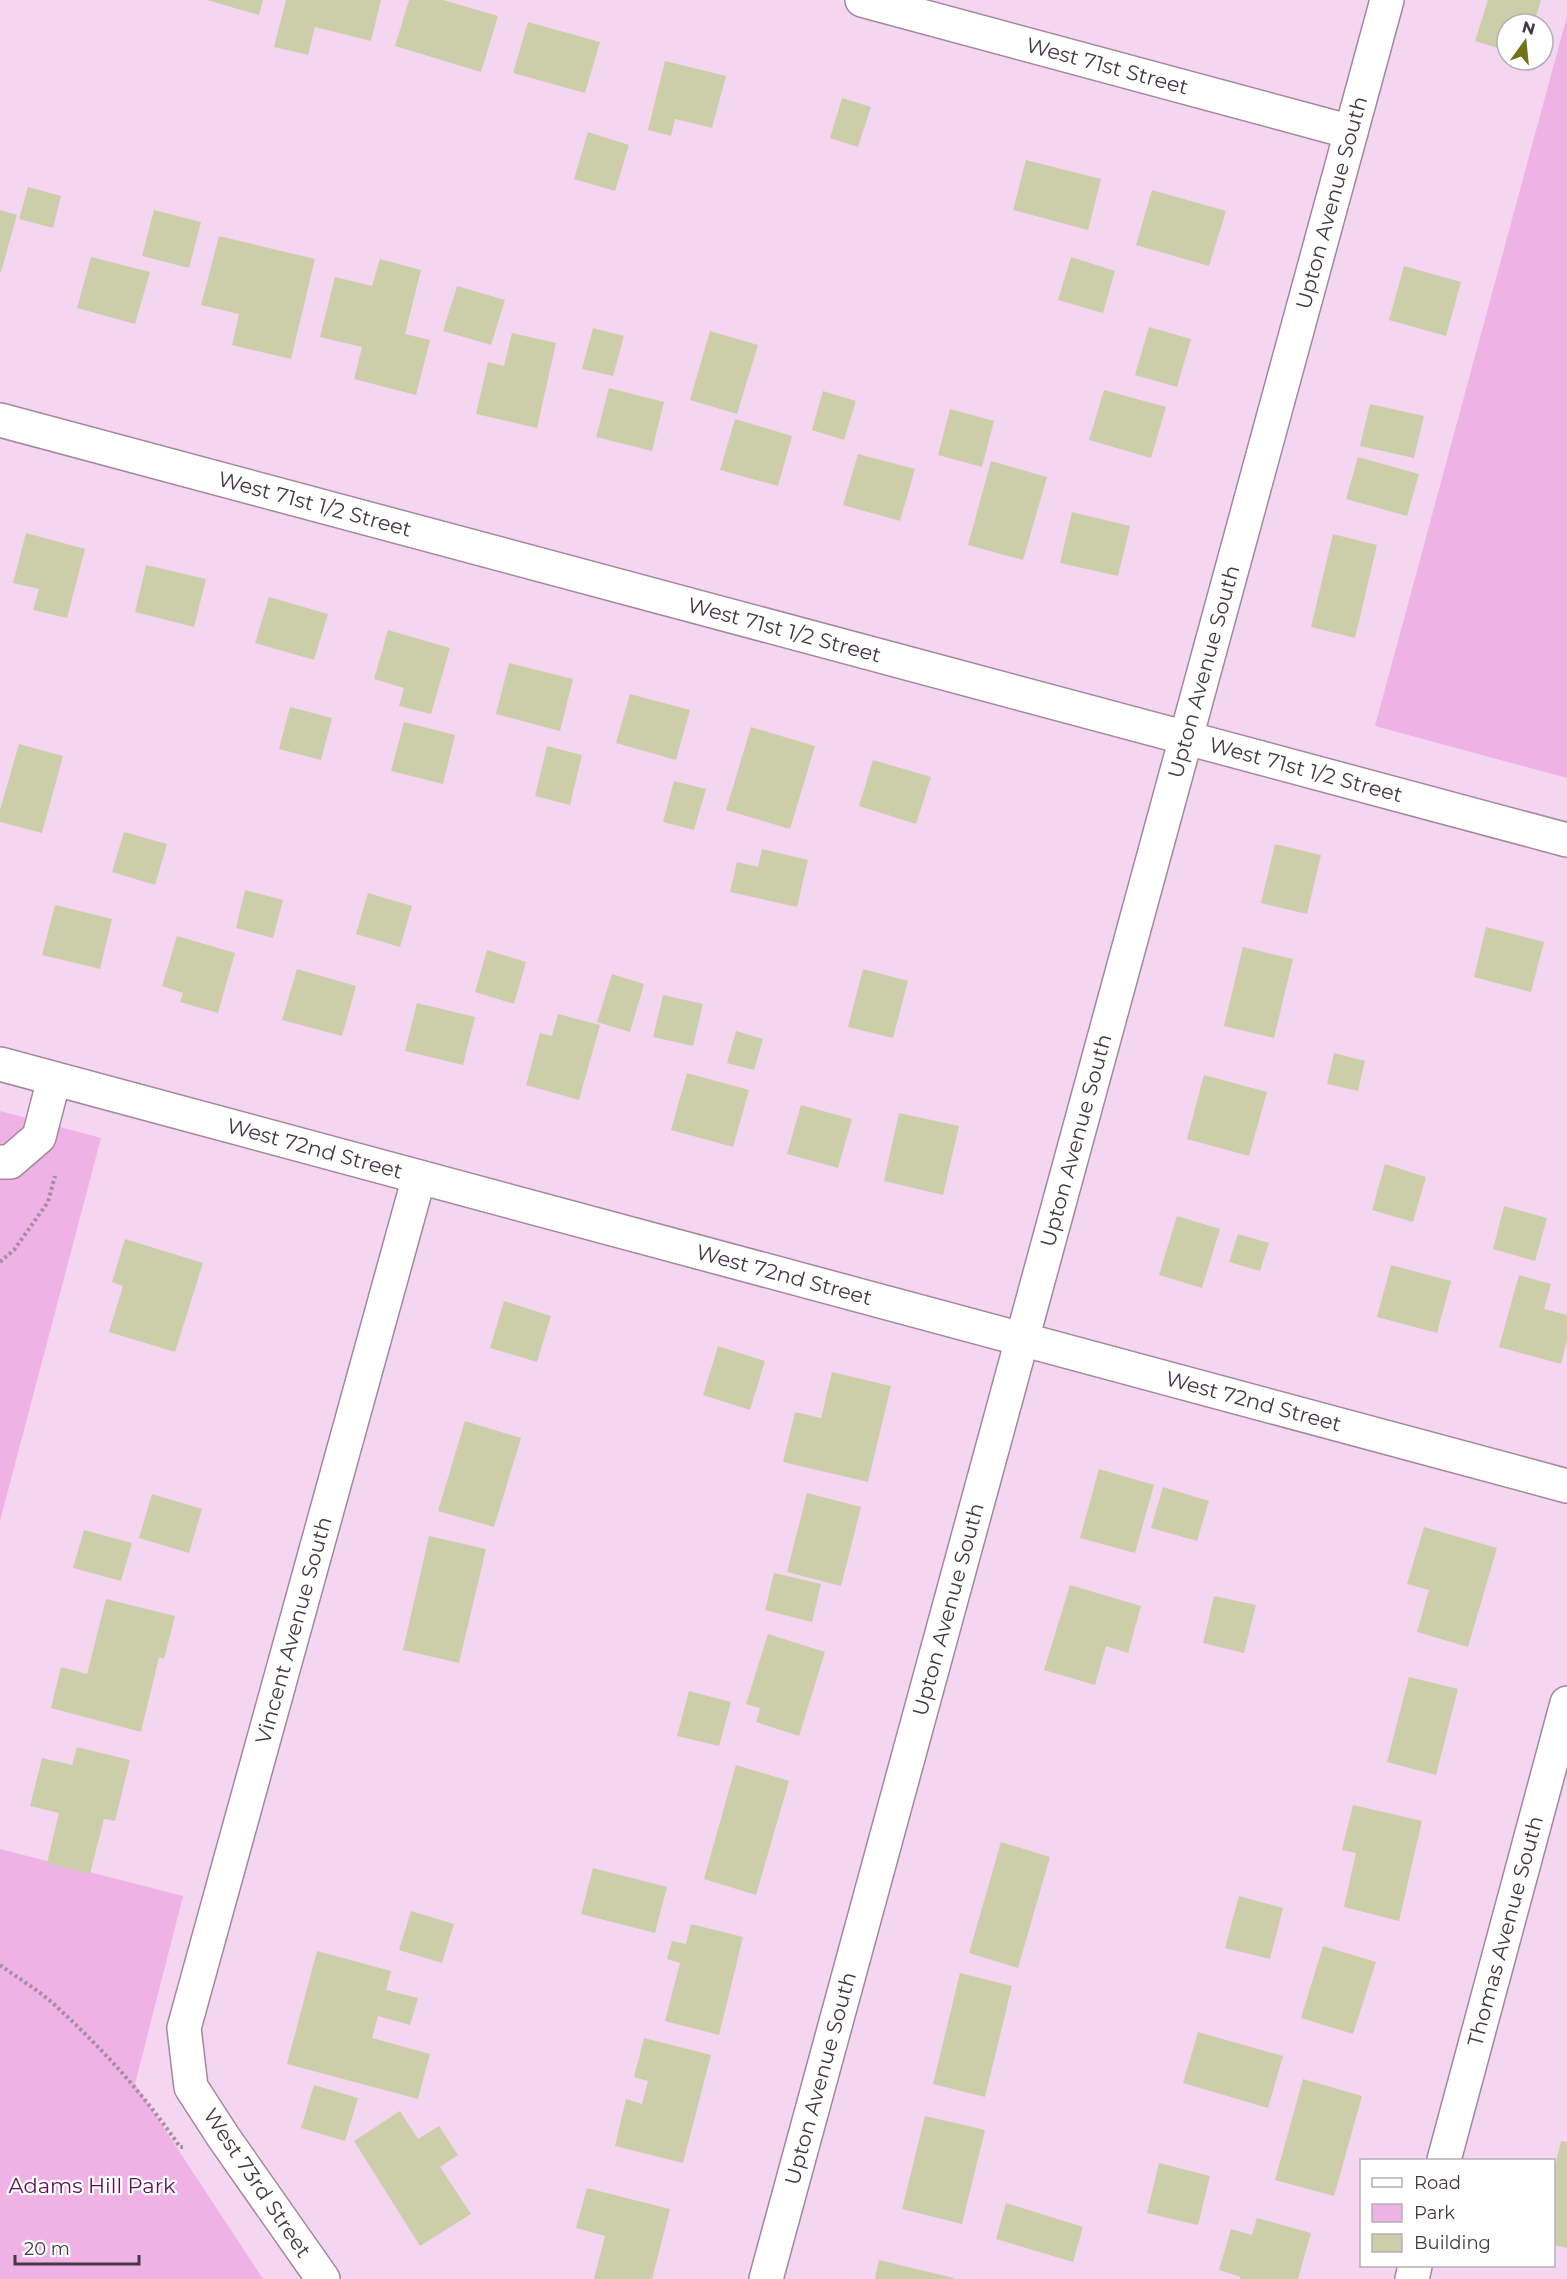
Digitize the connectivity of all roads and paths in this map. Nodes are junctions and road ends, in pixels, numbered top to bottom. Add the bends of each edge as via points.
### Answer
1 (862, 0) edge
2 (1387, 0) edge
3 (1351, 132) junction
4 (0, 420) edge
5 (1186, 737) junction
6 (1567, 840) edge
7 (0, 1064) edge
8 (54, 1079) junction
9 (0, 1162) edge
10 (418, 1176) junction
11 (1022, 1340) junction
12 (1567, 1486) edge
13 (1567, 1703) edge
14 (0, 1965) edge
15 (191, 2086) joint
16 (224, 2138) junction
17 (1444, 2159) edge
18 (323, 2279) edge
19 (766, 2279) edge

1 - 3 street, West 71st Street
2 - 3 street, Upton Avenue South
3 - 5 street, Upton Avenue South
4 - 5 street, West 71st 1/2 Street
5 - 6 street, West 71st 1/2 Street
5 - 11 street, Upton Avenue South
7 - 8 street, West 72nd Street
8 - 9 street via 39,1137 10,1162
8 - 10 street, West 72nd Street
10 - 11 street, West 72nd Street
10 - 15 street, Vincent Avenue South via 184,2028
11 - 12 street, West 72nd Street
11 - 19 street, Upton Avenue South
13 - 17 street, Thomas Avenue South
14 - 16 path via 58,2007 103,2052 151,2104 180,2146 203,2153
15 - 16 street, West 73rd Street
16 - 18 street, West 73rd Street

